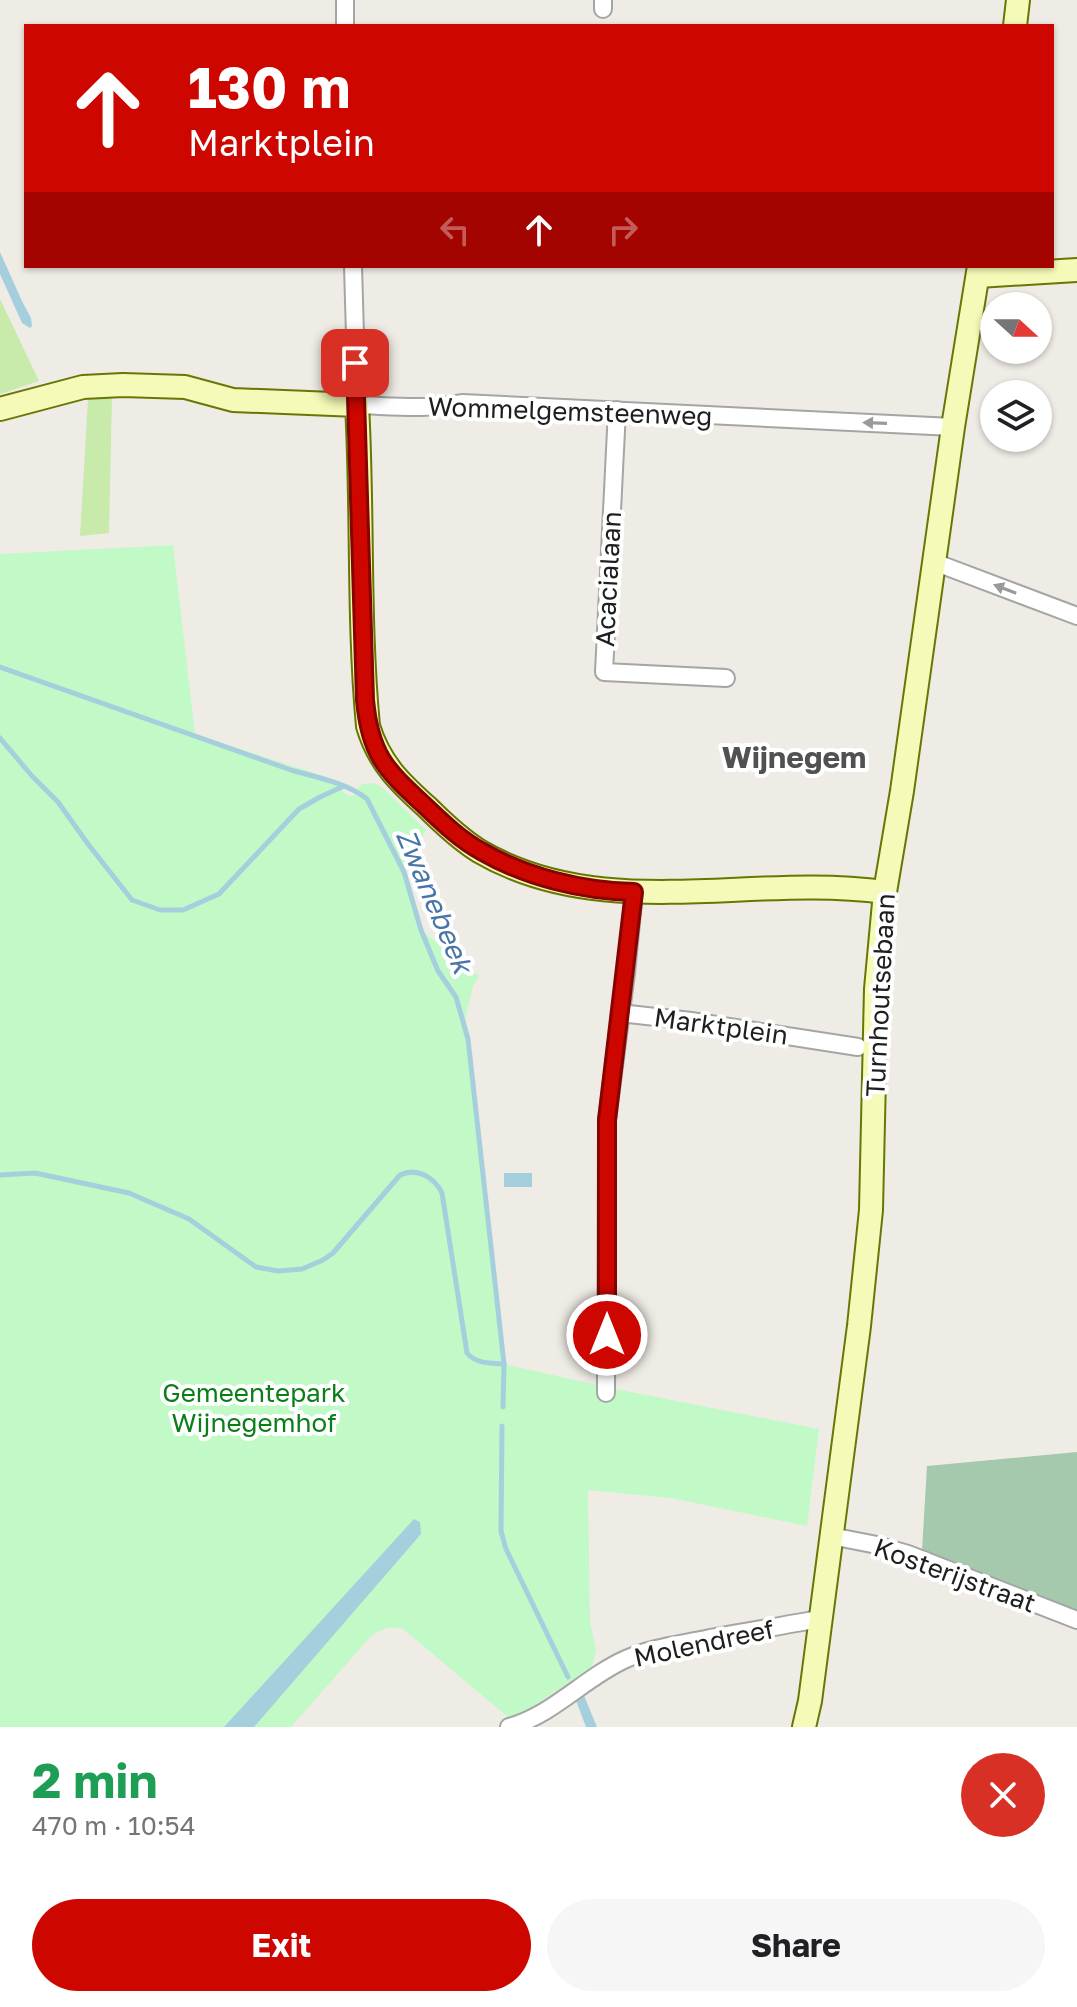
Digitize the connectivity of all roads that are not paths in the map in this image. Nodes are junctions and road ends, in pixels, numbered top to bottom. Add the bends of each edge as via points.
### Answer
1 (345, 0) edge
2 (1018, 0) edge
3 (345, 24) edge
4 (1015, 24) edge
5 (353, 268) edge
6 (1077, 270) edge
7 (978, 271) edge
8 (357, 405) junction
9 (0, 409) edge
10 (617, 410) junction
11 (953, 427) junction
12 (934, 562) junction
13 (1077, 616) edge
14 (726, 678) dead end
15 (634, 892) junction
16 (885, 892) junction
17 (620, 1013) junction
18 (858, 1047) dead end
19 (606, 1393) dead end
20 (831, 1536) junction
21 (820, 1619) junction
22 (1077, 1620) edge
23 (509, 1727) edge
24 (804, 1727) edge

1 - 3 street
2 - 4 main road
5 - 8 street
6 - 7 main road
7 - 11 main road, Turnhoutsebaan
8 - 9 main road, Wommelgemsteenweg via 233,400 185,387 123,385 83,387
8 - 10 street, Wommelgemsteenweg via 462,403
8 - 15 main road via 365,700 368,726 383,762 452,831 479,850 545,878
11 -> 10 street, Wommelgemsteenweg
10 - 14 street, Acacialaan via 604,672
11 - 12 main road, Turnhoutsebaan
13 -> 12 street
12 - 16 main road, Turnhoutsebaan
15 - 16 main road
15 - 17 street, Marktplein
16 - 20 main road, Turnhoutsebaan via 876,1004 871,1210
17 - 18 street, Marktplein
17 - 19 street via 607,1120
20 - 21 main road, Turnhoutsebaan
20 - 22 street, Kosterijstraat via 908,1554
21 - 23 street, Molendreef via 638,1654 525,1723
21 - 24 main road, Turnhoutsebaan

